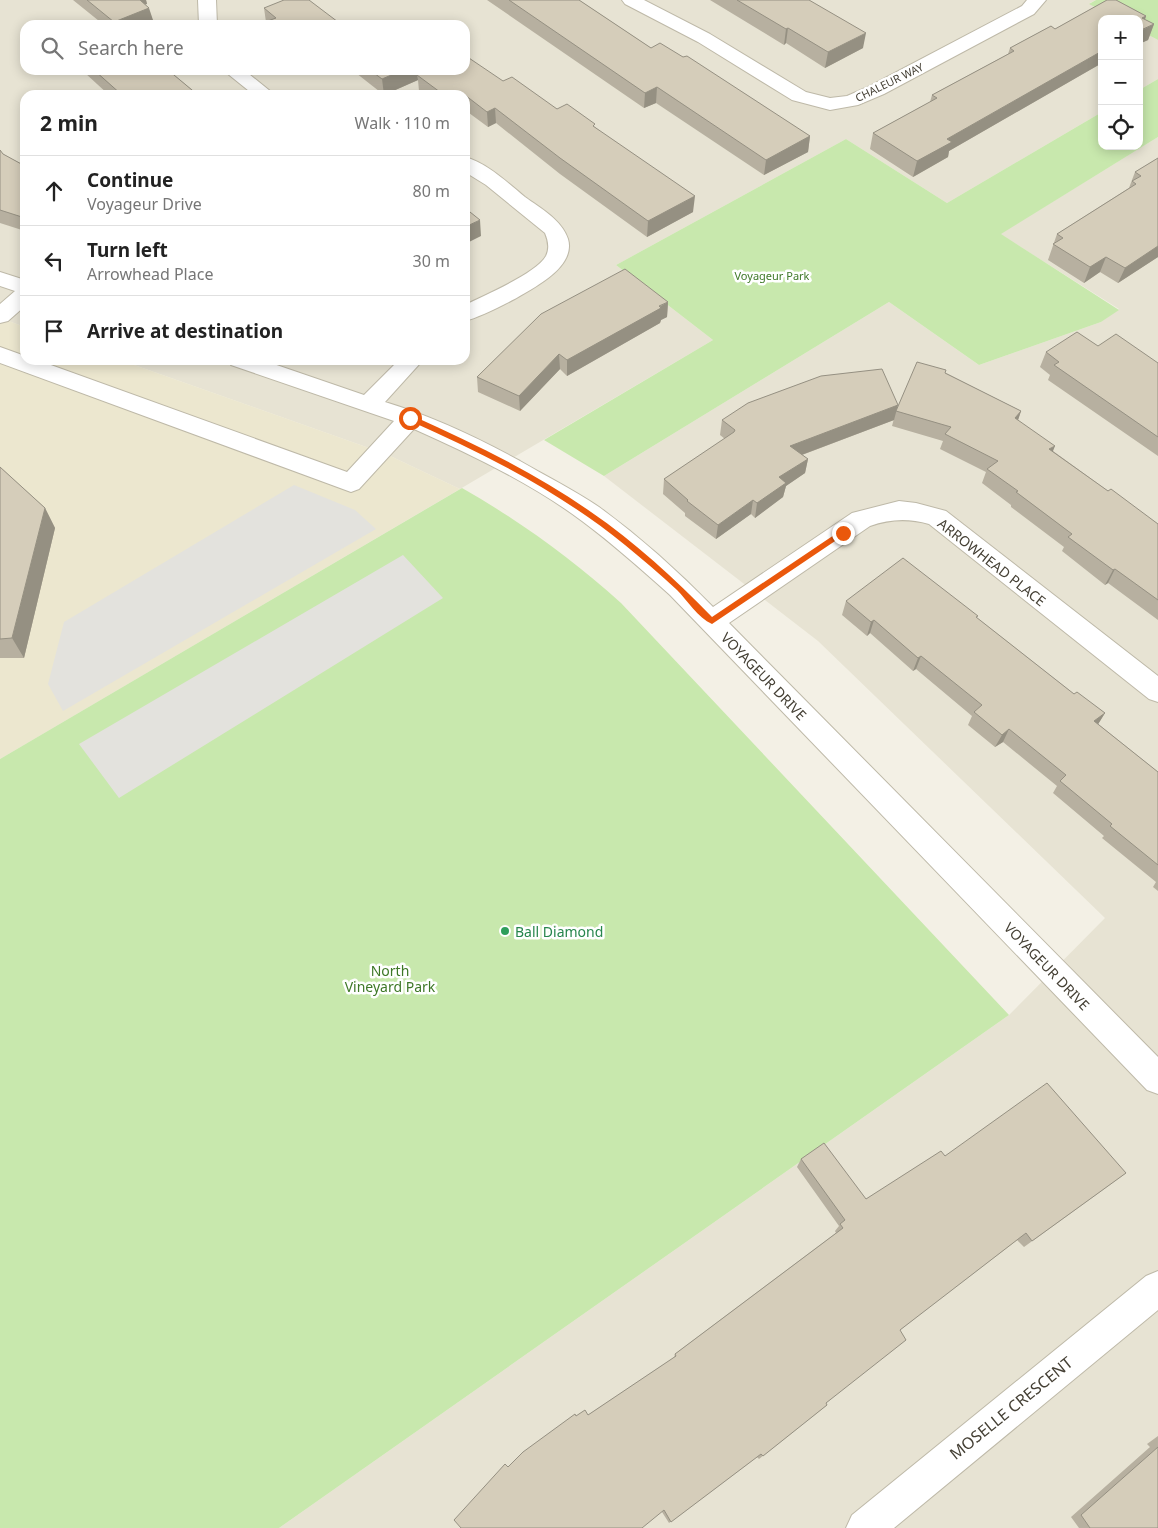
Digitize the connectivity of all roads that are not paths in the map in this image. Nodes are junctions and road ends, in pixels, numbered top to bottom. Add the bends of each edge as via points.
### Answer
1 (207, 0) edge
2 (631, 0) edge
3 (1037, 0) edge
4 (208, 20) edge
5 (239, 75) edge
6 (259, 90) edge
7 (470, 166) edge
8 (0, 279) edge
9 (20, 285) edge
10 (20, 298) edge
11 (470, 311) edge
12 (0, 316) edge
13 (0, 356) edge
14 (20, 363) edge
15 (25, 365) edge
16 (253, 365) edge
17 (407, 365) edge
18 (368, 405) junction
19 (410, 418) junction
20 (712, 621) junction
21 (1158, 691) edge
22 (1158, 1079) edge
23 (1158, 1288) edge
24 (865, 1528) edge

1 - 4 street
2 - 3 street, CHALEUR WAY via 704,38 799,96 830,104 851,101 877,90 1028,10
5 - 6 street
7 - 11 street via 554,229 559,239 558,252 547,268
8 - 9 street
10 - 12 street
13 - 14 street
15 - 19 street via 351,483
16 - 18 street, VOYAGEUR DRIVE
17 - 18 street
18 - 19 street, VOYAGEUR DRIVE
19 - 20 street, VOYAGEUR DRIVE via 477,448 589,514 628,543
20 - 21 street, ARROWHEAD PLACE via 861,519 889,510 916,511 936,517
20 - 22 street, VOYAGEUR DRIVE
23 - 24 street, MOSELLE CRESCENT

